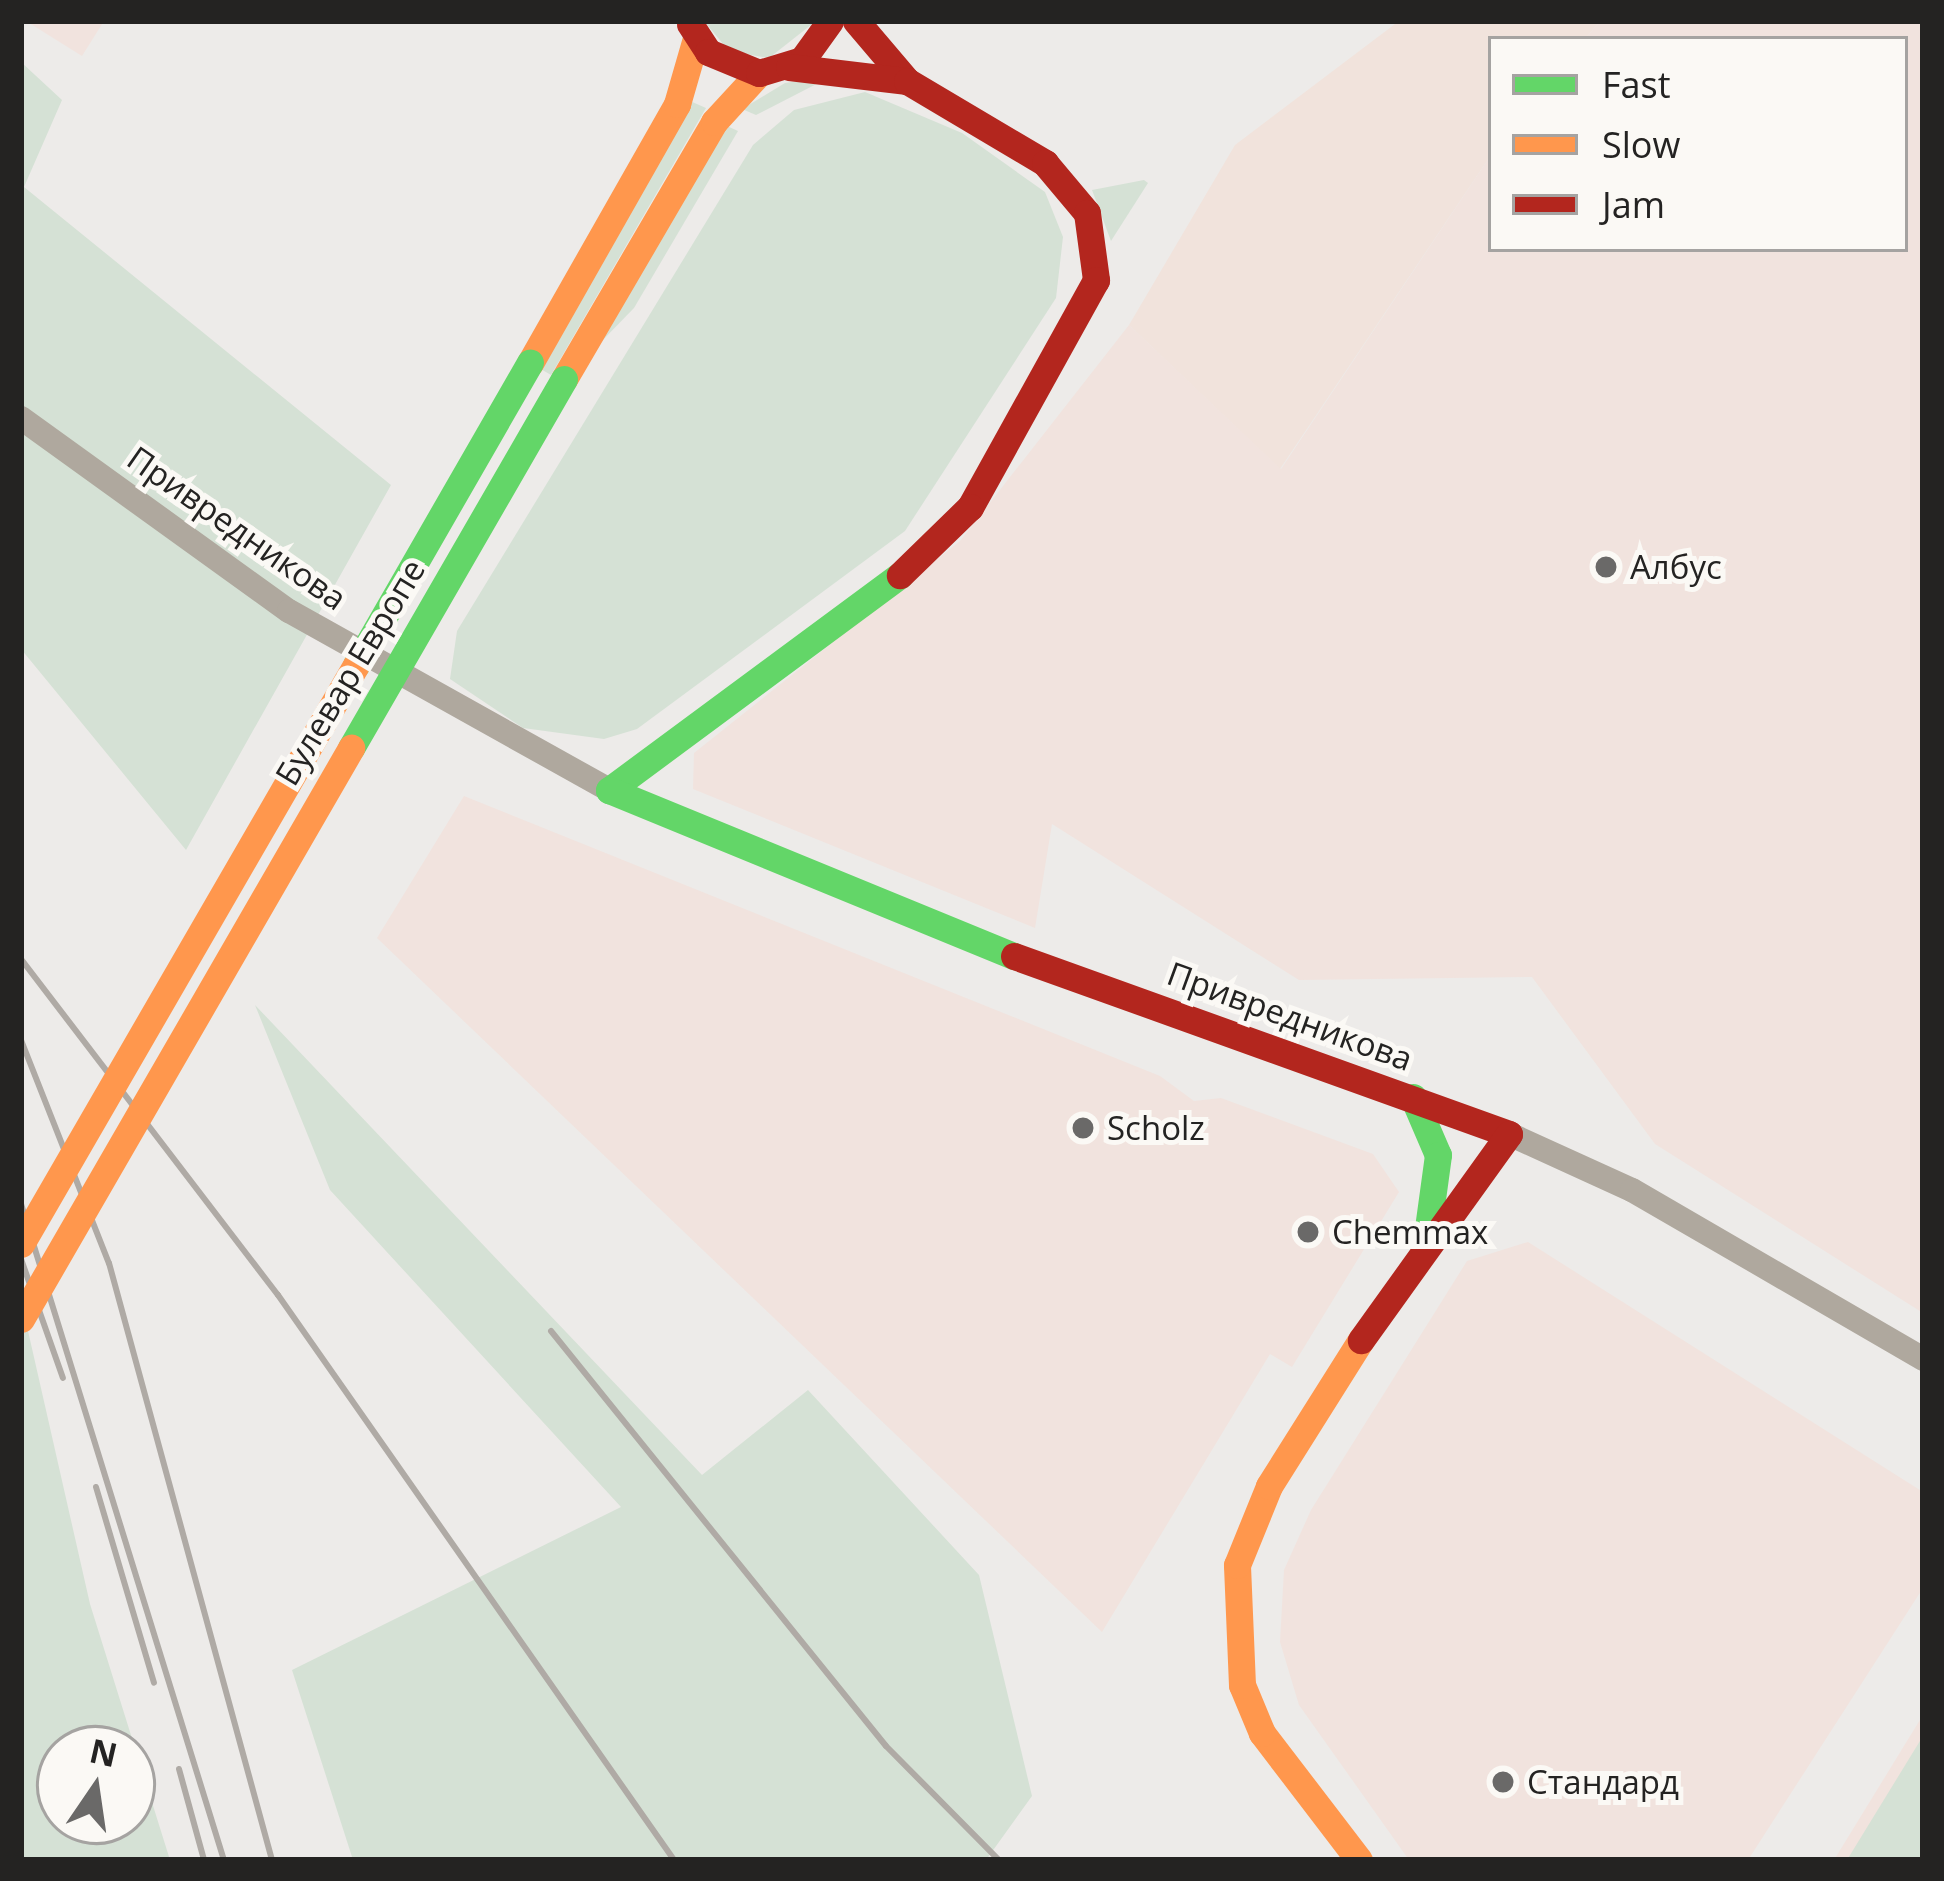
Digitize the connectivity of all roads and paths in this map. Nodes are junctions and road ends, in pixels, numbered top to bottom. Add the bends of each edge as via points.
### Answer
1 (830, 21) edge
2 (856, 21) edge
3 (692, 29) edge
4 (789, 67) junction
5 (759, 73) junction
6 (907, 81) junction
7 (21, 418) edge
8 (609, 790) junction
9 (1413, 1097) junction
10 (1509, 1134) junction
11 (1426, 1235) junction
12 (21, 1244) edge
13 (21, 1319) edge
14 (1923, 1359) edge
15 (1359, 1860) edge

1 - 4 street
2 - 6 street
3 - 5 street, Булевар Европе
3 - 12 street, Булевар Европе, bridge via 677,104
4 - 5 street
4 - 6 street
5 - 13 street, Булевар Европе, bridge via 714,122
6 - 8 street via 1072,188 1096,249 1086,308 970,507 925,556
7 - 8 street, Привредникова via 289,611
8 - 9 street, Привредникова via 872,905
9 - 10 street, Привредникова
9 - 11 street via 1438,1155
10 - 11 street
10 - 14 street, Привредникова via 1632,1190
11 - 15 street via 1269,1486 1232,1602 1232,1644 1262,1733

